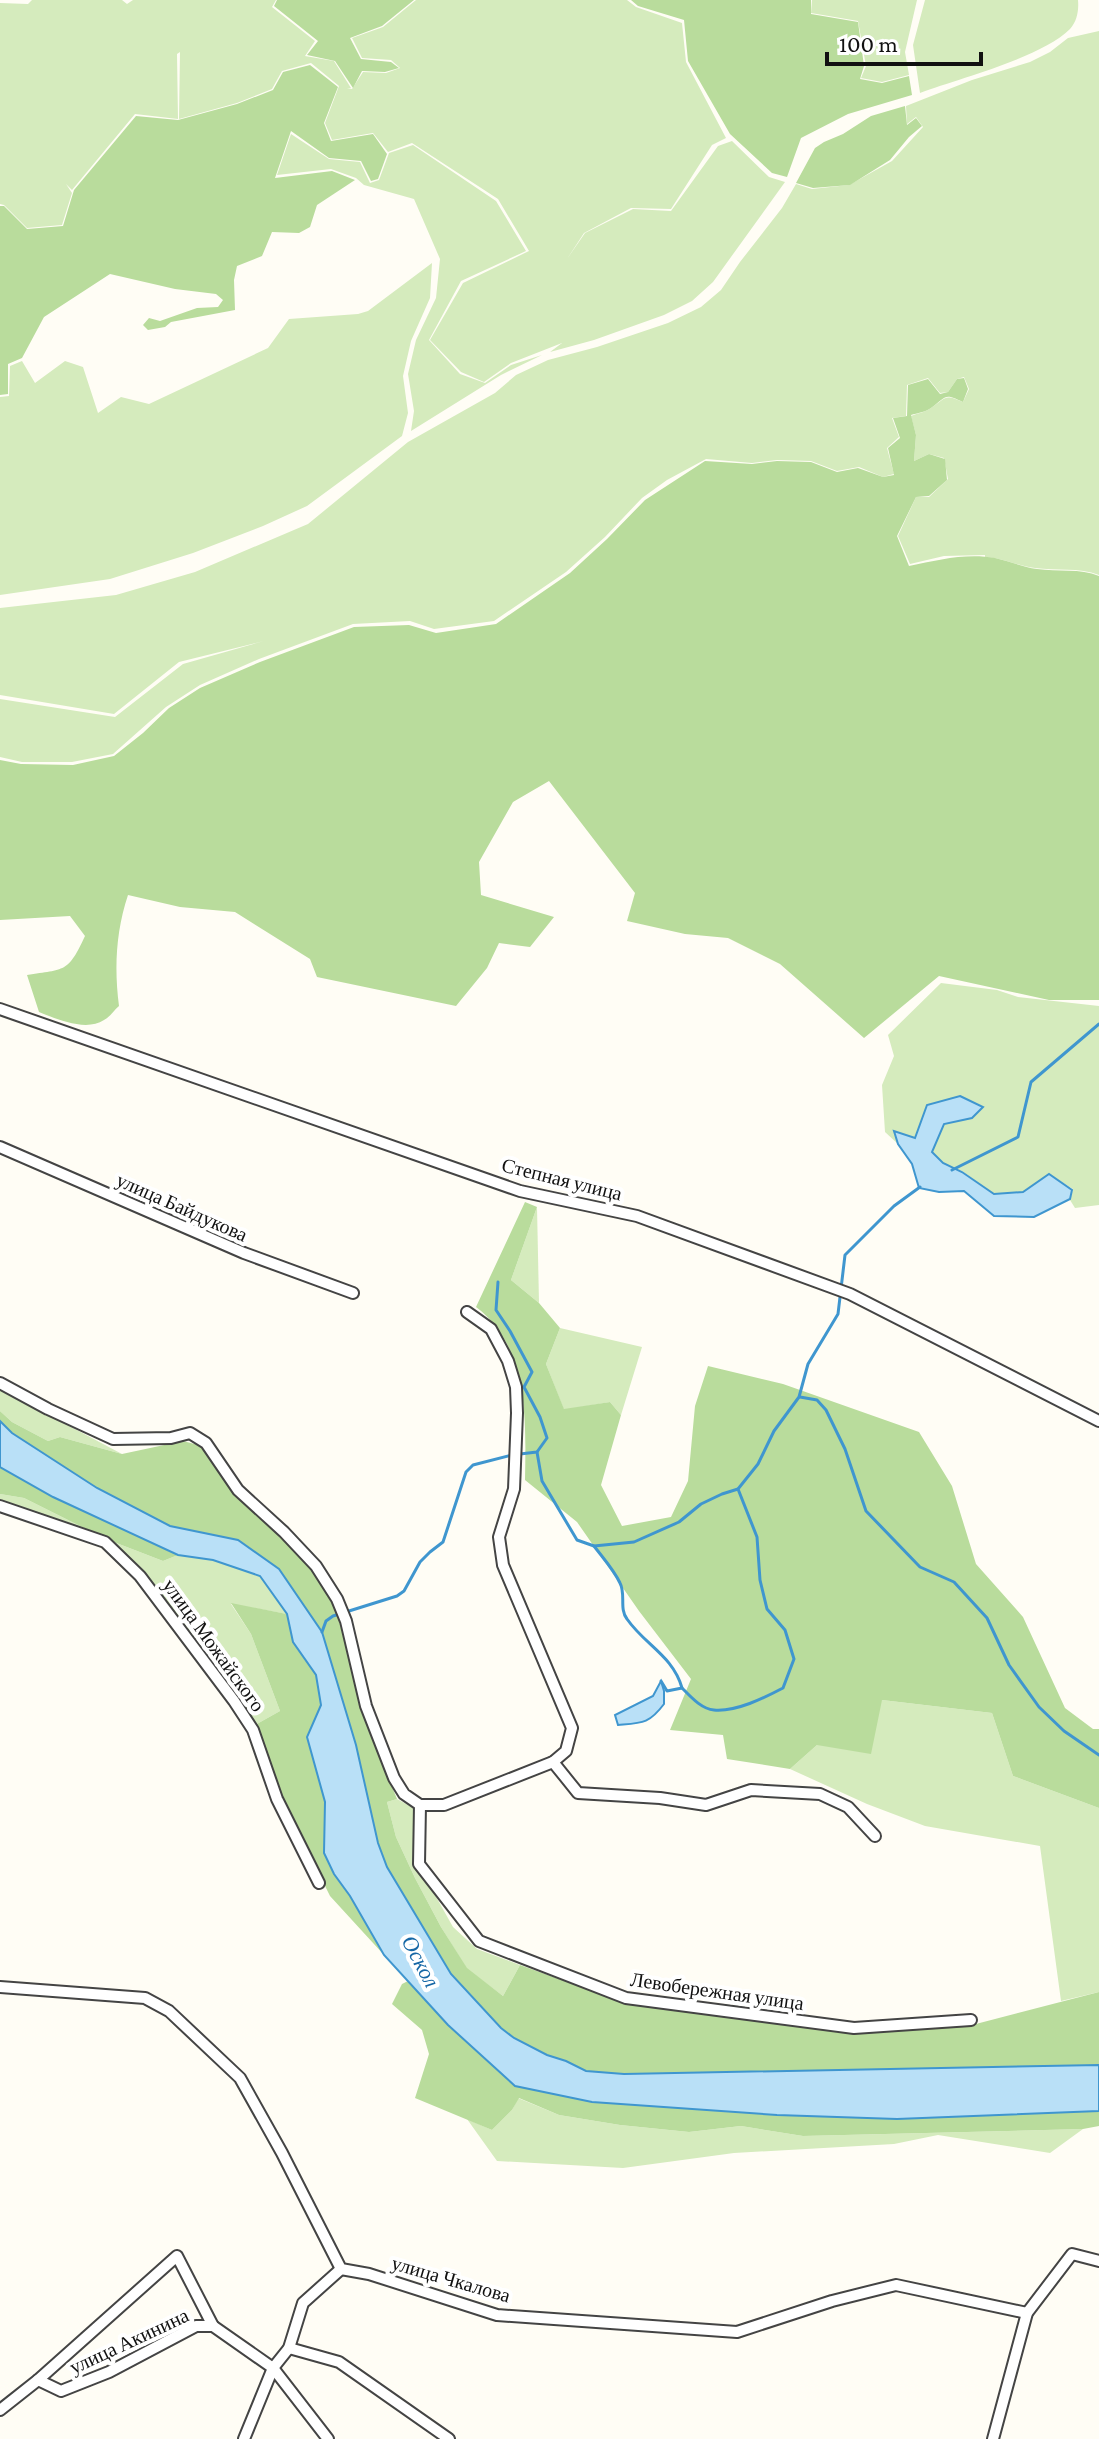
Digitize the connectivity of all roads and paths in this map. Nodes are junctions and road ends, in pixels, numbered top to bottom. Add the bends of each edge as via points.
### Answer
1 (0, 1009) edge
2 (0, 1147) edge
3 (353, 1293) dead end
4 (467, 1312) dead end
5 (0, 1383) edge
6 (1099, 1421) edge
7 (0, 1506) edge
8 (553, 1762) junction
9 (420, 1805) junction
10 (875, 1836) dead end
11 (319, 1883) dead end
12 (0, 1987) edge
13 (971, 2020) dead end
14 (1099, 2261) edge
15 (341, 2269) junction
16 (1027, 2313) junction
17 (213, 2326) junction
18 (289, 2348) junction
19 (273, 2368) junction
20 (38, 2380) junction
21 (0, 2410) edge
22 (244, 2439) edge
23 (328, 2439) edge
24 (449, 2439) edge
25 (993, 2439) edge

1 - 6 street, Степная улица via 520,1191 637,1216 834,1287
2 - 3 street, улица Байдукова via 244,1253
4 - 8 street via 491,1329 516,1387 514,1489 499,1537 503,1565 572,1728 566,1751
5 - 9 street via 113,1439 190,1433 206,1443 238,1490 316,1566 337,1599 366,1706 394,1778
7 - 11 street, улица Можайского via 105,1542 140,1576 253,1730 277,1799
8 - 9 street via 444,1805
8 - 10 street via 578,1793 706,1805 751,1790 820,1794 848,1807
9 - 13 street, Левобережная улица via 419,1864 479,1941 626,1998 854,2028
12 - 15 street via 145,1998 169,2011 240,2078
14 - 16 street via 1072,2254
15 - 16 street, улица Чкалова via 497,2315 737,2332 896,2285
15 - 18 street via 303,2303
16 - 25 street
17 - 19 street, улица Акинина
17 - 20 street, улица Акинина via 196,2326 61,2391
17 - 20 street via 177,2256
18 - 19 street
18 - 24 street via 339,2362
19 - 22 street
19 - 23 street, улица Акинина
20 - 21 street

